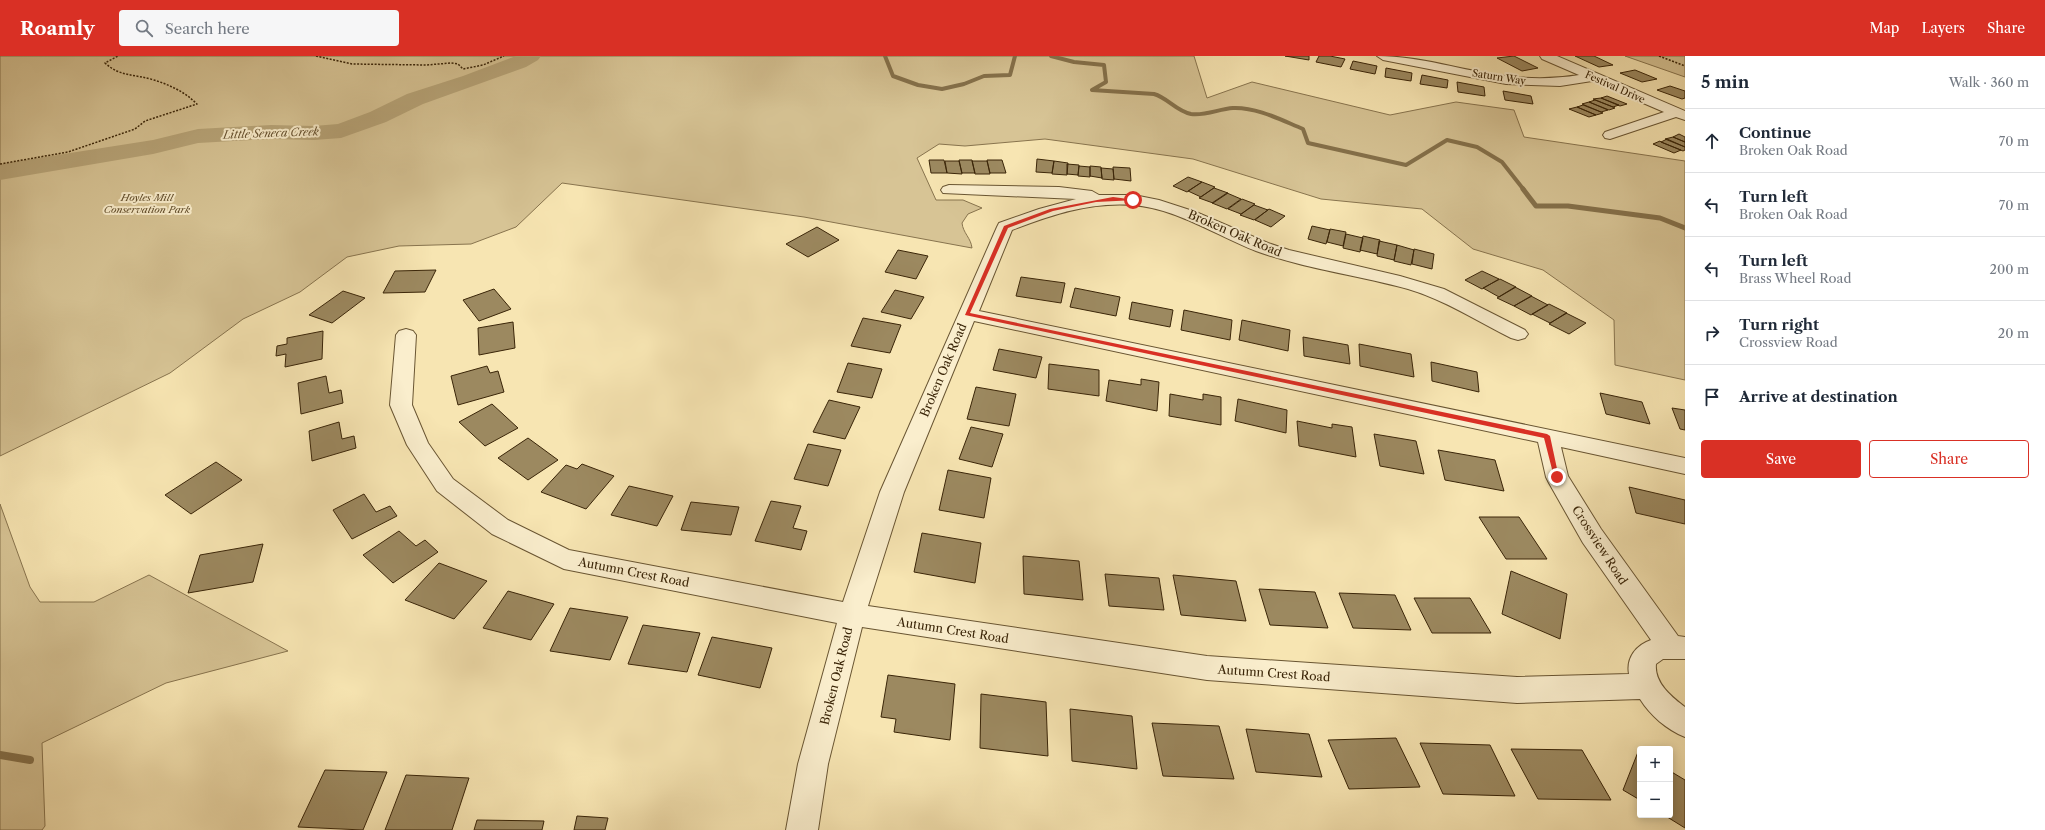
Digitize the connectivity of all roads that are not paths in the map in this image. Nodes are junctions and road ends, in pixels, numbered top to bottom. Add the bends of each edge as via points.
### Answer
1 (1382, 56) edge
2 (1546, 56) edge
3 (1592, 77) junction
4 (1679, 115) edge
5 (1610, 135) dead end
6 (949, 190) dead end
7 (1038, 191) junction
8 (1113, 199) junction
9 (1052, 210) junction
10 (967, 314) junction
11 (1518, 334) dead end
12 (406, 335) dead end
13 (1547, 436) junction
14 (1685, 466) edge
15 (852, 614) junction
16 (1677, 647) edge
17 (1647, 686) junction
18 (1685, 724) edge
19 (802, 830) edge

1 - 3 street, Saturn Way via 1506,80 1560,82
2 - 3 street, Festival Drive
3 - 4 street, Festival Drive
4 - 5 street
6 - 7 street
7 - 8 street
7 - 9 street
8 - 9 street, Broken Oak Road
8 - 11 street, Broken Oak Road via 1159,204 1178,209 1262,247 1438,294
9 - 10 street, Broken Oak Road via 1006,227
10 - 13 street
10 - 15 street, Broken Oak Road via 892,492
12 - 15 street, Autumn Crest Road via 401,405 418,445 446,485 500,527 564,559
13 - 14 street
13 - 16 street, Crossview Road via 1557,477 1592,536
15 - 17 street, Autumn Crest Road via 1207,668 1517,690
15 - 19 street, Broken Oak Road via 813,764
16 - 17 street via 1653,650 1644,658 1642,672
17 - 18 street via 1664,707

